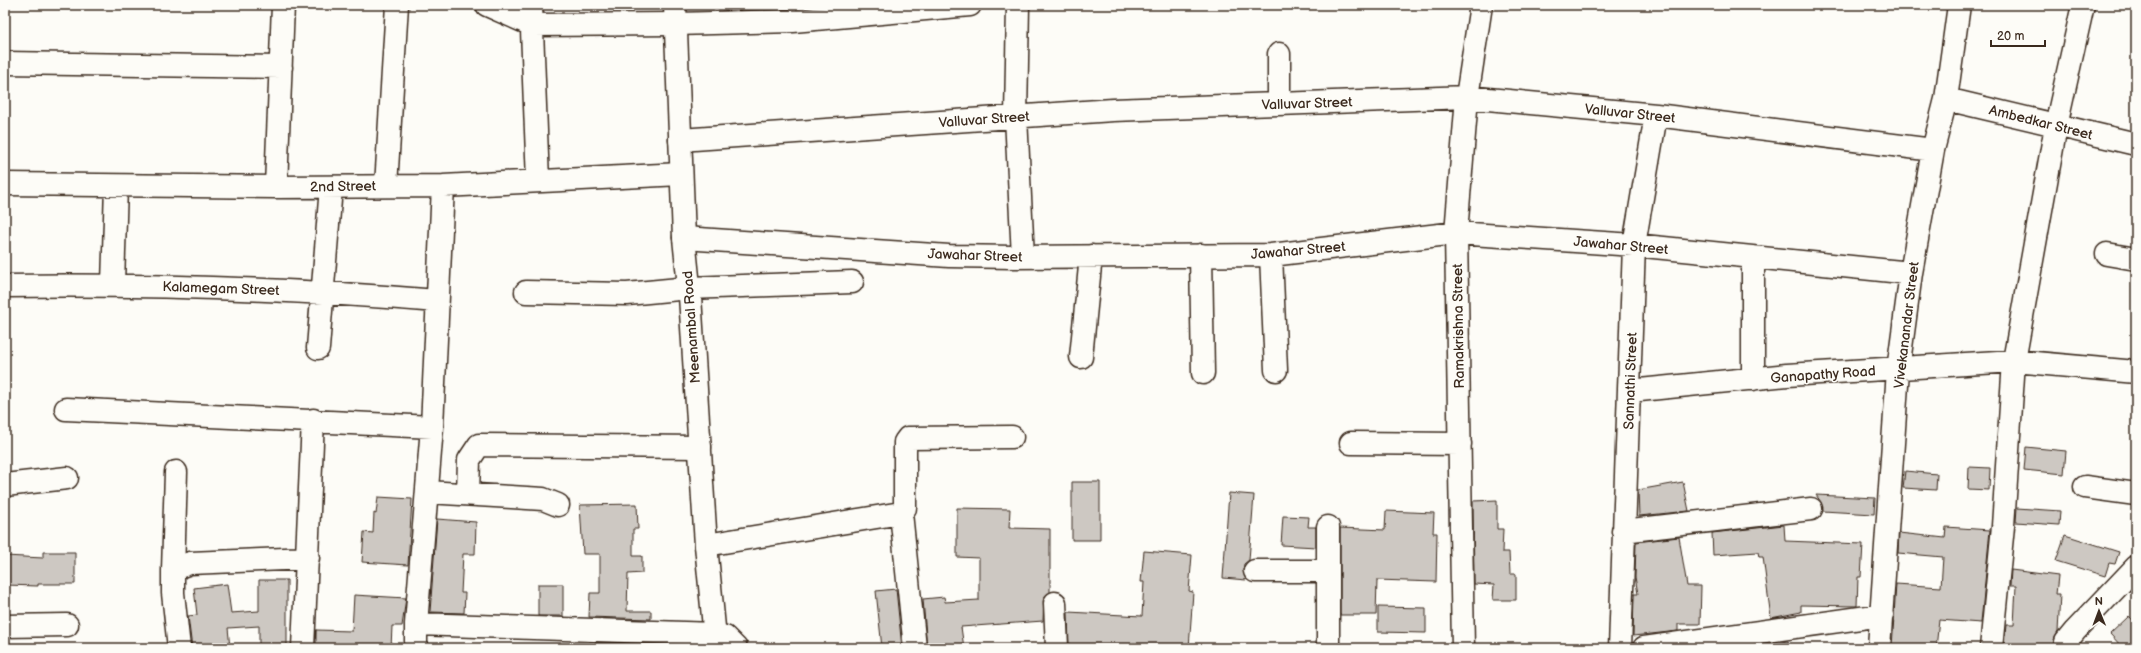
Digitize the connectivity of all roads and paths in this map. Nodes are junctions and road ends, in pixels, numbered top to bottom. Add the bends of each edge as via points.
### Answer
1 (283, 5) edge
2 (396, 5) edge
3 (487, 5) edge
4 (970, 5) edge
5 (1018, 5) edge
6 (1480, 5) edge
7 (1959, 5) edge
8 (2083, 5) edge
9 (793, 13) edge
10 (532, 15) edge
11 (675, 15) edge
12 (1279, 54) dead end
13 (5, 63) edge
14 (281, 67) junction
15 (1467, 97) junction
16 (1946, 99) junction
17 (1279, 104) junction
18 (1656, 116) junction
19 (1016, 117) junction
20 (2056, 126) junction
21 (680, 140) junction
22 (2136, 144) edge
23 (1933, 150) junction
24 (681, 174) junction
25 (538, 181) junction
26 (5, 184) edge
27 (116, 186) junction
28 (386, 186) junction
29 (443, 186) junction
30 (276, 187) junction
31 (331, 187) junction
32 (1456, 233) junction
33 (684, 238) junction
34 (1634, 245) junction
35 (2107, 254) dead end
36 (1201, 255) junction
37 (1271, 255) junction
38 (1091, 256) junction
39 (1023, 257) junction
40 (1753, 258) junction
41 (2136, 259) edge
42 (1911, 273) junction
43 (852, 282) dead end
44 (113, 284) junction
45 (5, 286) edge
46 (689, 288) junction
47 (323, 291) junction
48 (526, 292) dead end
49 (437, 301) junction
50 (318, 348) dead end
51 (1081, 357) dead end
52 (2014, 361) junction
53 (1276, 370) dead end
54 (1898, 370) junction
55 (2136, 372) edge
56 (1203, 373) dead end
57 (1753, 379) junction
58 (1630, 391) junction
59 (66, 409) dead end
60 (313, 420) junction
61 (432, 427) junction
62 (1012, 437) dead end
63 (1351, 443) dead end
64 (1460, 444) junction
65 (700, 447) junction
66 (176, 472) dead end
67 (67, 478) dead end
68 (5, 485) edge
69 (2085, 487) dead end
70 (427, 492) junction
71 (468, 494) junction
72 (2136, 494) edge
73 (558, 505) dead end
74 (1811, 509) dead end
75 (901, 513) junction
76 (1328, 527) dead end
77 (1623, 531) junction
78 (706, 545) junction
79 (308, 558) junction
80 (2136, 567) edge
81 (173, 571) junction
82 (1255, 571) dead end
83 (1328, 571) junction
84 (1055, 602) dead end
85 (1882, 615) junction
86 (416, 624) junction
87 (67, 625) dead end
88 (5, 626) edge
89 (689, 641) edge
90 (715, 641) edge
91 (180, 648) edge
92 (303, 648) edge
93 (416, 648) edge
94 (736, 648) edge
95 (915, 648) edge
96 (1057, 648) edge
97 (1328, 648) edge
98 (1463, 648) edge
99 (1620, 648) edge
100 (1644, 648) edge
101 (1879, 648) edge
102 (1991, 648) edge
103 (2065, 648) edge

1 - 14 street
2 - 28 street
3 - 10 street
4 - 9 street
5 - 19 street
6 - 15 street, Ramakrishna Street
7 - 16 street, Vivekanandar Street
8 - 20 street
9 - 11 street
10 - 11 street
10 - 25 street
11 - 21 street, Meenambal Road
12 - 17 street
13 - 14 street
14 - 30 street
15 - 17 street, Valluvar Street
15 - 18 street, Valluvar Street
15 - 32 street, Ramakrishna Street
16 - 20 street, Ambedkar Street
16 - 23 street, Vivekanandar Street
17 - 19 street, Valluvar Street via 1113,110
18 - 23 street, Valluvar Street
18 - 34 street, Sannathi Street
19 - 21 street, Valluvar Street
19 - 39 street
20 - 22 street, Ambedkar Street
20 - 52 street
21 - 24 street, Meenambal Road
23 - 42 street, Vivekanandar Street
24 - 25 street, 2nd Street
24 - 33 street, Meenambal Road
25 - 29 street, 2nd Street
26 - 27 street, 2nd Street
27 - 30 street, 2nd Street
27 - 44 street
28 - 29 street, 2nd Street
28 - 31 street, 2nd Street
29 - 49 street
30 - 31 street, 2nd Street
31 - 47 street
32 - 34 street, Jawahar Street
32 - 37 street, Jawahar Street
32 - 64 street, Ramakrishna Street
33 - 39 street, Jawahar Street via 949,256
33 - 46 street, Meenambal Road
34 - 40 street, Jawahar Street
34 - 58 street, Sannathi Street
35 - 41 street
36 - 37 street, Jawahar Street
36 - 38 street, Jawahar Street
36 - 56 street
37 - 53 street
38 - 39 street, Jawahar Street
38 - 51 street
40 - 42 street, Jawahar Street
40 - 57 street
42 - 54 street, Vivekanandar Street
43 - 46 street
44 - 45 street, Kalamegam Street
44 - 47 street, Kalamegam Street
46 - 48 street via 627,294
46 - 65 street, Meenambal Road
47 - 49 street, Kalamegam Street
47 - 50 street
49 - 61 street
52 - 54 street, Ganapathy Road
52 - 55 street, Ganapathy Road
52 - 102 street via 2003,526
54 - 57 street, Ganapathy Road
54 - 85 street, Vivekanandar Street
57 - 58 street, Ganapathy Road
58 - 77 street, Sannathi Street
59 - 60 street
60 - 61 street
60 - 79 street
61 - 70 street
62 - 75 street via 908,438 905,442 905,508
63 - 64 street
64 - 98 street, Ramakrishna Street
65 - 71 street via 479,445 469,460
65 - 78 street, Meenambal Road
66 - 81 street
67 - 68 street
69 - 72 street
70 - 71 street
70 - 86 street
71 - 73 street via 543,499
74 - 77 street
75 - 78 street
75 - 95 street
76 - 83 street
77 - 99 street, Sannathi Street
78 - 90 street, Meenambal Road
79 - 81 street via 190,563
79 - 92 street
80 - 103 street via 2074,631
81 - 91 street
82 - 83 street
83 - 97 street
84 - 96 street
85 - 100 street
85 - 101 street, Vivekanandar Street
86 - 89 street
86 - 93 street
87 - 88 street
89 - 90 street
90 - 94 street via 725,637

